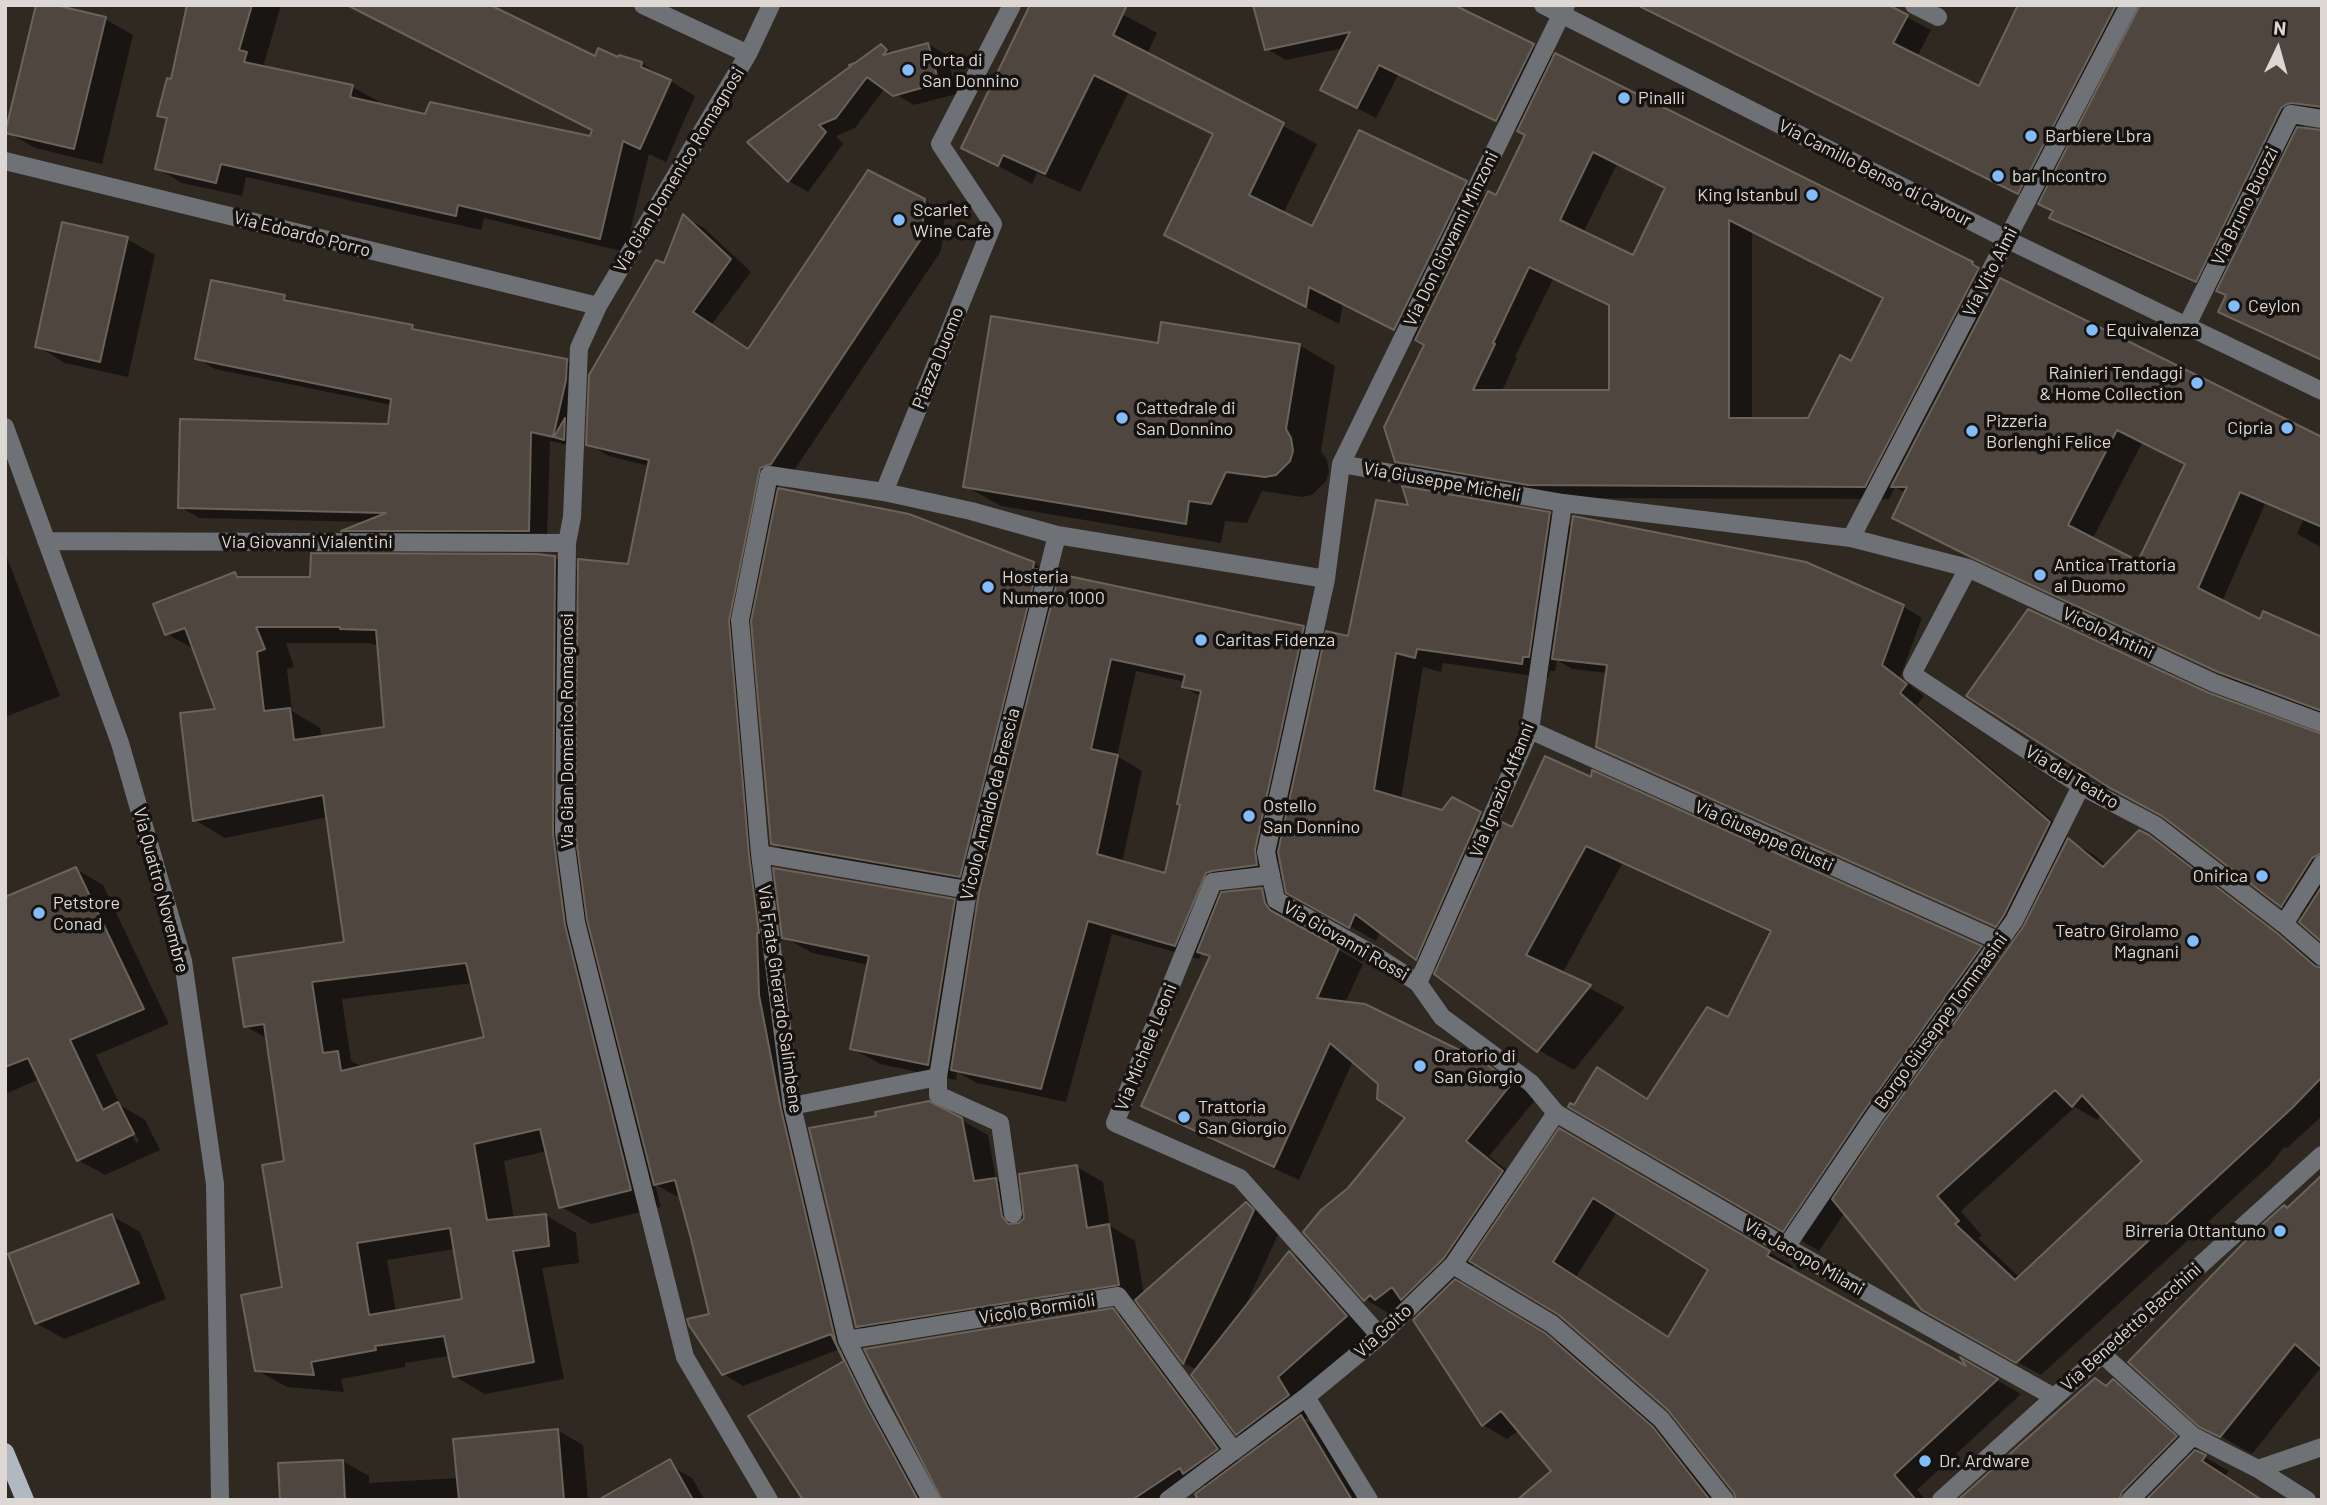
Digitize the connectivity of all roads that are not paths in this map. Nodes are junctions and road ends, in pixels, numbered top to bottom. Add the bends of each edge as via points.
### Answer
1 (643, 5) edge
2 (771, 5) edge
3 (1012, 5) edge
4 (1543, 5) edge
5 (1914, 5) edge
6 (2129, 5) edge
7 (1564, 10) edge
8 (1938, 17) dead end
9 (748, 54) junction
10 (2322, 119) edge
11 (5, 161) edge
12 (2006, 239) junction
13 (598, 306) junction
14 (2186, 327) junction
15 (2322, 391) edge
16 (5, 427) edge
17 (1341, 464) junction
18 (884, 492) junction
19 (1563, 503) junction
20 (1056, 535) junction
21 (1851, 538) junction
22 (46, 541) junction
23 (567, 543) junction
24 (1968, 568) junction
25 (1326, 579) junction
26 (2322, 723) edge
27 (1530, 730) junction
28 (2081, 786) junction
29 (761, 854) junction
30 (2322, 864) edge
31 (1271, 875) junction
32 (968, 890) junction
33 (2284, 924) junction
34 (1998, 941) junction
35 (2322, 957) edge
36 (1418, 983) junction
37 (938, 1077) junction
38 (792, 1106) junction
39 (1556, 1113) junction
40 (2322, 1155) edge
41 (1013, 1214) dead end
42 (1786, 1247) junction
43 (1453, 1265) junction
44 (1380, 1336) junction
45 (847, 1340) junction
46 (2102, 1353) junction
47 (1306, 1397) junction
48 (2054, 1397) junction
49 (2193, 1436) junction
50 (2322, 1447) edge
51 (1234, 1451) junction
52 (5, 1452) edge
53 (2258, 1469) junction
54 (25, 1500) edge
55 (220, 1500) edge
56 (769, 1500) edge
57 (931, 1500) edge
58 (1168, 1500) edge
59 (1369, 1500) edge
60 (1725, 1500) edge
61 (1941, 1500) edge
62 (2130, 1500) edge
63 (2307, 1500) edge

1 - 9 street
2 - 9 street, Via Gian Domenico Romagnosi
3 - 18 street, Piazza Duomo via 940,144 993,224
4 - 7 street, Via Camillo Benso di Cavour
5 - 8 street
6 - 12 street, Via Vito Aimi
7 - 12 street, Via Camillo Benso di Cavour
7 - 17 street, Via Don Giovanni Minzoni
9 - 13 street, Via Gian Domenico Romagnosi
10 - 14 street, Via Bruno Buozzi via 2291,114
11 - 13 street, Via Edoardo Porro
12 - 14 street, Via Camillo Benso di Cavour
12 - 21 street, Via Vito Aimi
13 - 23 street, Via Gian Domenico Romagnosi via 579,348
14 - 15 street, Via Camillo Benso di Cavour
16 - 22 street, Via Quattro Novembre
17 - 19 street, Via Giuseppe Micheli
17 - 25 street, Via Giuseppe Micheli
18 - 20 street
18 - 29 street, Via Frate Gherardo Salimbene via 769,475 740,620
19 - 21 street, Via Giuseppe Micheli
19 - 27 street, Via Ignazio Affanni
20 - 25 street
20 - 32 street, Vicolo Arnaldo da Brescia
21 - 24 street, Vicolo Antini
22 - 23 street, Via Giovanni Vialentini
22 - 55 street, Via Quattro Novembre via 120,743 183,961 215,1184
23 - 56 street, Via Gian Domenico Romagnosi via 564,832 576,922 685,1357
24 - 26 street, Vicolo Antini via 2214,683
24 - 28 street, Via del Teatro via 1912,674
25 - 31 street, Via Giovanni Rossi via 1266,852
27 - 34 street, Via Giuseppe Giusti
27 - 36 street, Via Ignazio Affanni
28 - 33 street, Via del Teatro via 2155,825
28 - 34 street, Borgo Giuseppe Tommasini via 2014,921
29 - 32 street
29 - 38 street, Via Frate Gherardo Salimbene
30 - 33 street
31 - 36 street, Via Giovanni Rossi via 1276,901
31 - 44 street, Via Michele Leoni via 1213,882 1115,1123 1240,1178
32 - 37 street, Vicolo Arnaldo da Brescia
33 - 35 street, Via del Teatro
34 - 42 street, Borgo Giuseppe Tommasini
36 - 39 street, Via Giovanni Rossi via 1442,1017 1531,1083
37 - 38 street
37 - 41 street via 938,1096 1000,1123
38 - 45 street, Via Frate Gherardo Salimbene
39 - 42 street, Via Jacopo Milani
39 - 43 street, Via Goito
40 - 46 street, Via Benedetto Bacchini
42 - 48 street, Via Jacopo Milani
43 - 44 street, Via Goito
43 - 60 street via 1552,1324 1661,1419
44 - 47 street, Via Goito
45 - 51 street, Vicolo Bormioli via 1118,1296
45 - 57 street, Via Frate Gherardo Salimbene
46 - 48 street, Via Benedetto Bacchini
46 - 49 street
47 - 51 street, Via Goito
47 - 59 street
48 - 61 street, Via Benedetto Bacchini
49 - 53 street
49 - 62 street
50 - 53 street
51 - 58 street, Via Goito
52 - 54 main road
53 - 63 street

